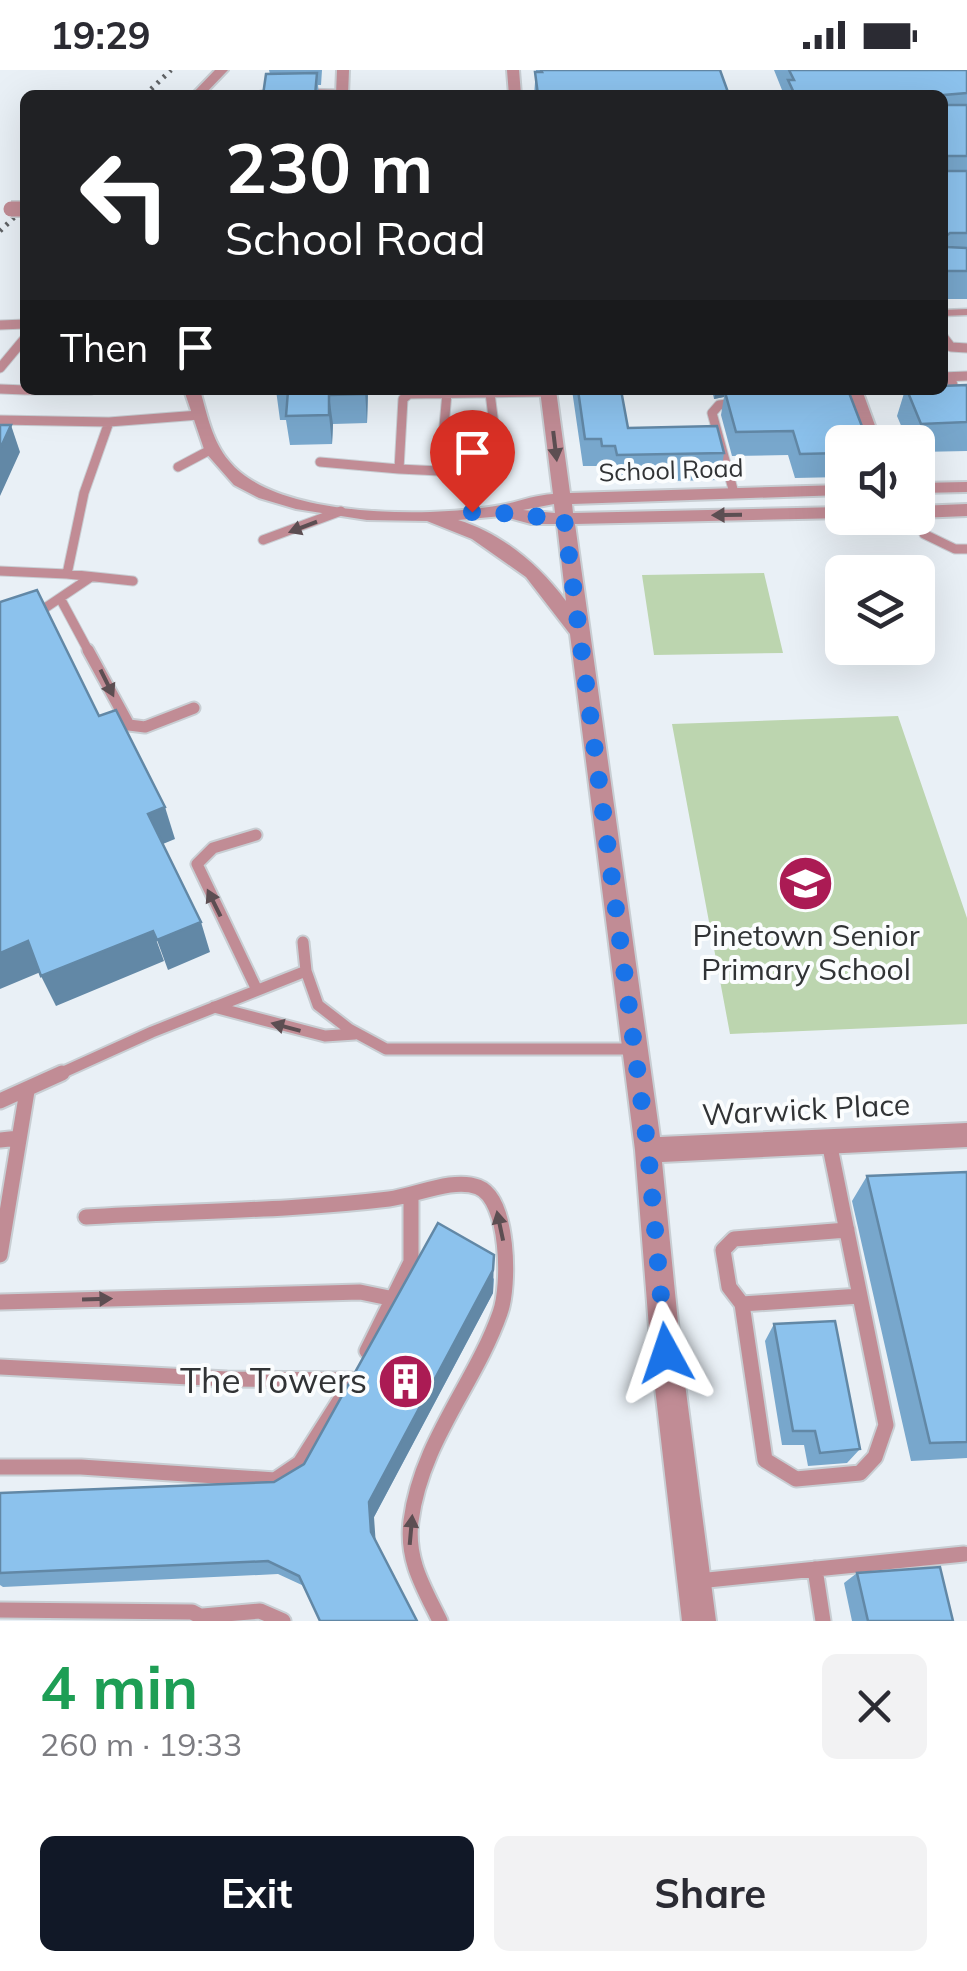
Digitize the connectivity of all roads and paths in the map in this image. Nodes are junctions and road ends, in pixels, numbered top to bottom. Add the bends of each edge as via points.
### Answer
1 (222, 70) edge
2 (201, 90) edge
3 (20, 344) edge
4 (0, 368) edge
5 (948, 380) edge
6 (193, 395) edge
7 (410, 395) edge
8 (446, 395) edge
9 (490, 395) edge
10 (549, 395) edge
11 (856, 395) edge
12 (952, 400) edge
13 (741, 403) edge
14 (199, 416) junction
15 (0, 420) edge
16 (109, 422) junction
17 (867, 425) edge
18 (210, 450) junction
19 (320, 462) dead end
20 (178, 466) dead end
21 (399, 469) junction
22 (440, 470) junction
23 (967, 487) edge
24 (935, 488) edge
25 (825, 490) edge
26 (734, 493) junction
27 (563, 509) junction
28 (967, 510) edge
29 (341, 511) junction
30 (935, 511) edge
31 (825, 513) edge
32 (407, 514) junction
33 (926, 535) edge
34 (263, 540) dead end
35 (967, 549) edge
36 (0, 571) edge
37 (67, 574) junction
38 (91, 577) junction
39 (132, 582) dead end
40 (60, 598) junction
41 (17, 617) edge
42 (578, 635) junction
43 (194, 708) dead end
44 (256, 835) dead end
45 (303, 942) dead end
46 (306, 971) junction
47 (257, 990) junction
48 (214, 1007) junction
49 (359, 1034) junction
50 (634, 1048) junction
51 (27, 1091) junction
52 (0, 1101) edge
53 (967, 1135) edge
54 (19, 1138) junction
55 (0, 1140) edge
56 (829, 1142) junction
57 (648, 1150) junction
58 (410, 1196) junction
59 (86, 1217) dead end
60 (847, 1230) junction
61 (0, 1254) edge
62 (860, 1296) junction
63 (394, 1299) junction
64 (0, 1302) edge
65 (742, 1304) junction
66 (0, 1368) edge
67 (352, 1380) junction
68 (0, 1467) edge
69 (964, 1554) dead end
70 (815, 1569) junction
71 (694, 1581) junction
72 (0, 1610) edge
73 (206, 1618) edge
74 (283, 1621) edge
75 (440, 1621) edge
76 (699, 1621) edge
77 (823, 1621) edge

1 - 2 street
3 - 4 lane
5 - 12 lane via 957,396
6 - 14 street
7 - 21 lane via 403,399
8 - 22 lane
9 - 22 lane via 493,462
10 -> 27 street
11 - 17 street
13 - 26 lane via 719,405 712,413
14 - 16 lane
14 - 18 street
15 - 16 lane
16 - 37 lane via 84,492
18 - 20 lane
18 - 29 street, School Road via 242,482 273,498
19 - 21 lane
21 - 22 lane
23 - 24 street
25 - 26 street, School Road
26 - 27 street, School Road
31 -> 27 street, School Road
27 - 32 street, School Road via 531,518 504,511
27 - 42 street
28 - 30 street
29 - 32 street, School Road
29 -> 34 lane
32 - 42 street via 473,532 514,555 546,585
33 - 35 lane
36 - 37 lane
37 - 38 lane
38 - 39 lane
38 - 40 lane
40 - 41 lane
40 -> 43 lane via 129,725 146,727
42 - 50 street
47 -> 44 lane via 197,864 204,853
45 - 46 lane
46 - 47 lane
46 - 49 lane via 318,1005
47 - 48 lane
49 -> 48 lane via 325,1036
48 - 51 lane
49 - 50 lane via 386,1049
50 - 57 street
51 - 52 lane
51 - 54 lane
53 - 56 street, Warwick Place
54 - 55 lane
54 - 61 lane
56 - 57 street, Warwick Place
56 - 60 lane
57 - 71 street
58 - 59 lane
58 - 63 lane via 411,1262
75 -> 58 lane via 414,1568 410,1526 422,1472 500,1314 504,1248 501,1222 485,1190 453,1186
60 - 62 lane
60 - 65 lane via 734,1239 723,1250 732,1295
62 - 65 lane
62 - 65 lane via 886,1426 875,1461 860,1472 806,1478 788,1478 766,1460
64 -> 63 lane via 360,1292
63 - 67 lane
66 - 67 lane
67 - 68 lane via 300,1463 275,1480
69 - 70 lane
70 - 71 lane
70 - 77 lane
71 - 76 street
72 - 73 lane via 192,1612
73 - 74 lane via 260,1611

